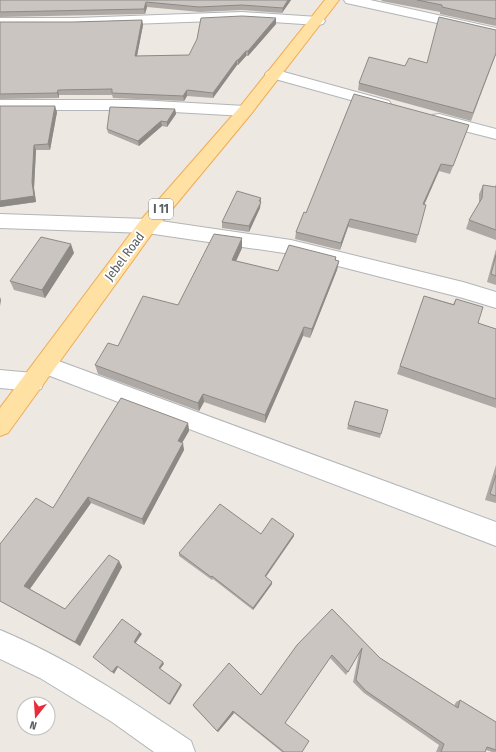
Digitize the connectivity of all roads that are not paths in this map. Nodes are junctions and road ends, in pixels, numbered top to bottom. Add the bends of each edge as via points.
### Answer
1 (332, 0) edge
2 (351, 0) edge
3 (318, 21) junction
4 (0, 22) edge
5 (496, 32) edge
6 (273, 74) junction
7 (0, 105) edge
8 (396, 107) edge
9 (245, 111) junction
10 (427, 116) edge
11 (496, 134) edge
12 (0, 221) edge
13 (147, 226) junction
14 (496, 300) edge
15 (39, 373) junction
16 (0, 379) edge
17 (0, 426) edge
18 (496, 534) edge
19 (0, 644) edge
20 (180, 752) edge

1 - 3 main road, Jebel Road / I 11
2 - 5 street
3 - 4 street via 242,16
3 - 6 main road, Jebel Road / I 11
6 - 8 street
6 - 9 main road, Jebel Road / I 11
7 - 9 street via 138,105
9 - 13 main road, Jebel Road / I 11
10 - 11 street
12 - 13 street
13 - 14 street via 290,248
13 - 15 main road, Jebel Road / I 11
15 - 16 street
15 - 17 main road, Jebel Road / I 11
15 - 18 street
19 - 20 street via 50,668 122,712

